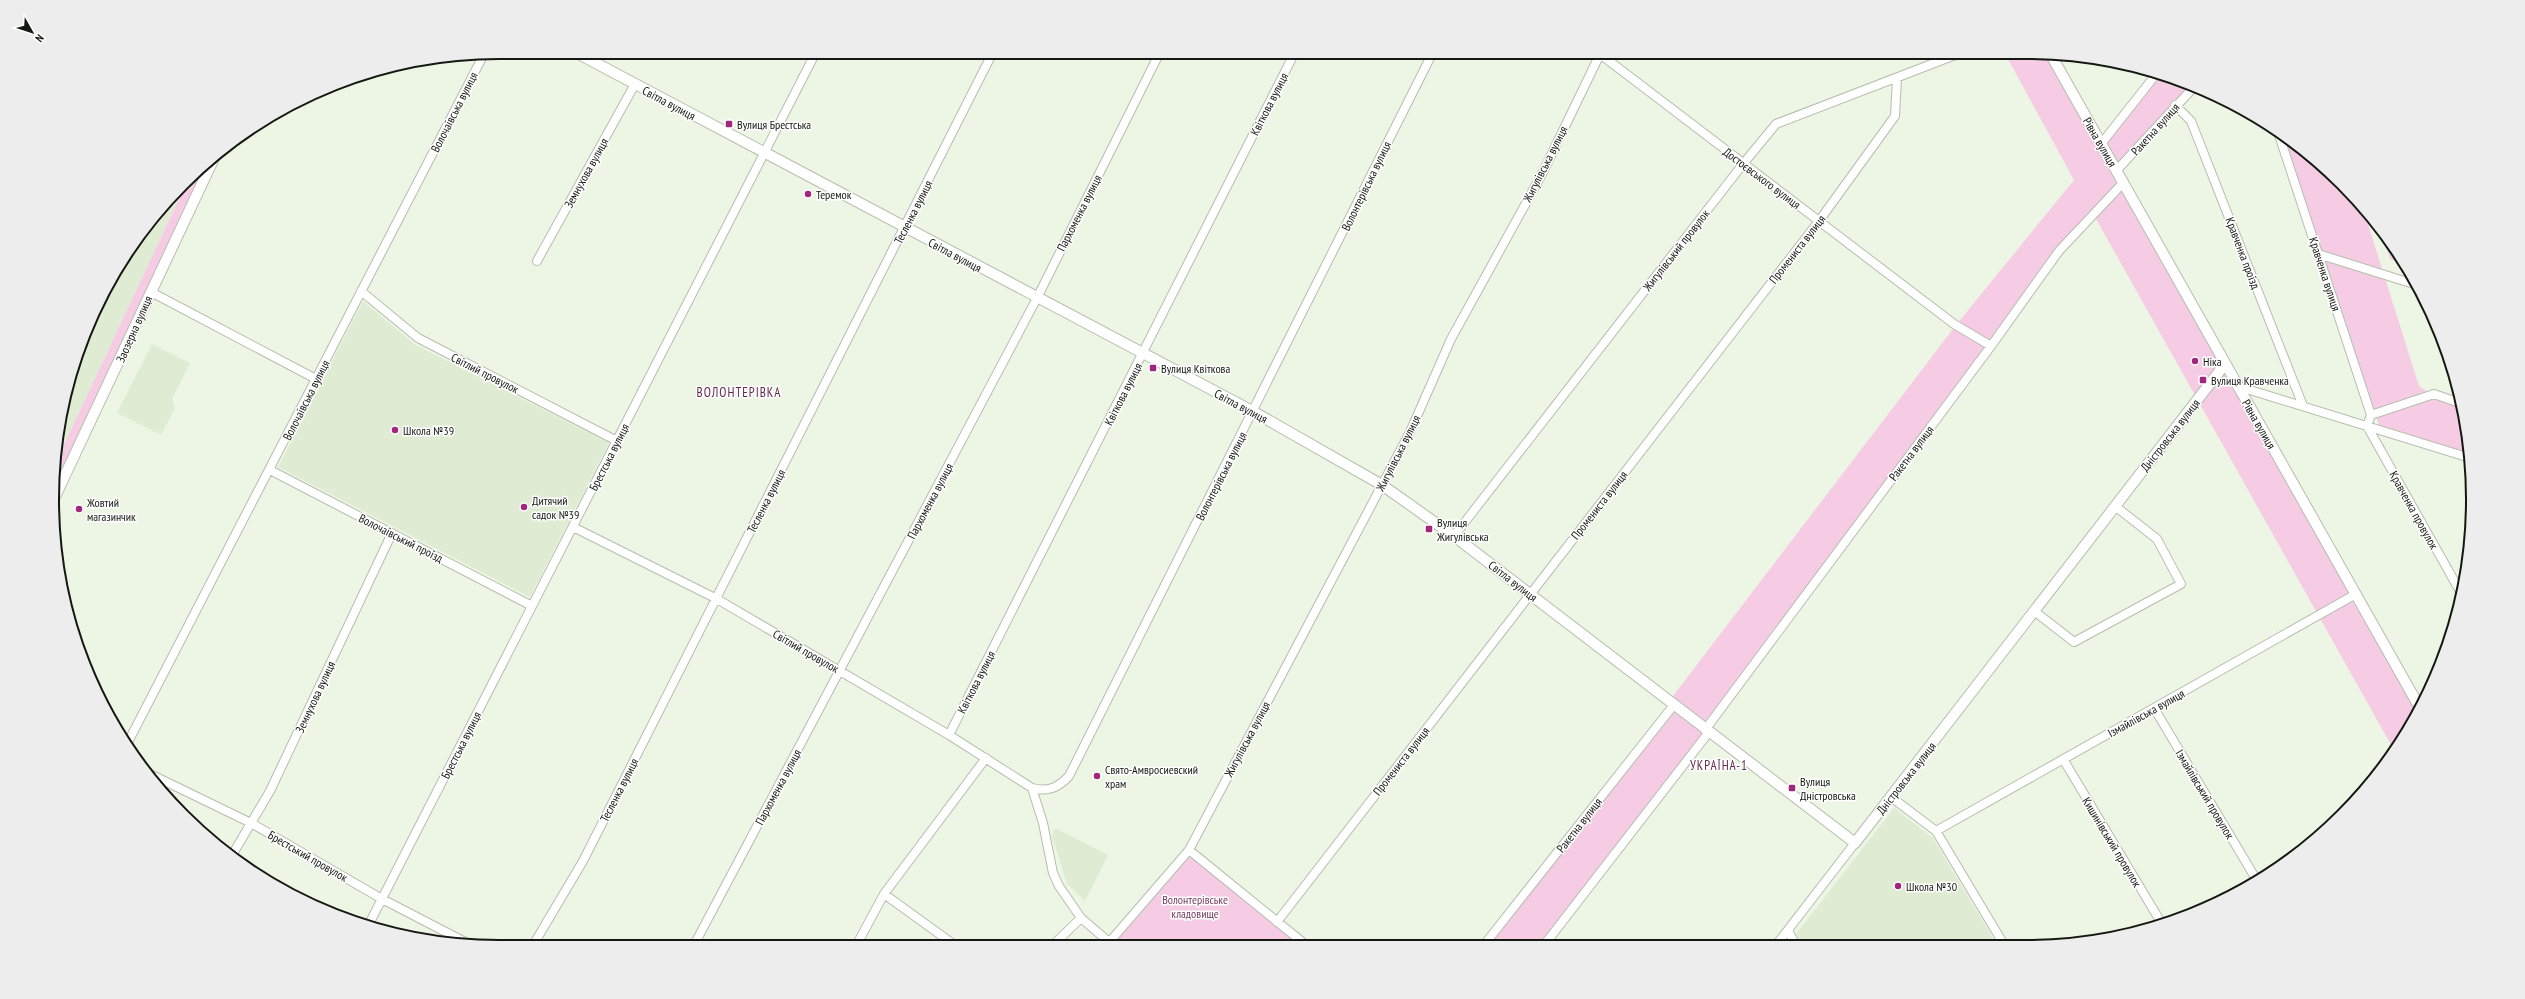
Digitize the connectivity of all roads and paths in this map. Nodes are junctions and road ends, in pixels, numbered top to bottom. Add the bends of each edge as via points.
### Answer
1 (588, 59) edge
2 (812, 59) edge
3 (990, 59) edge
4 (1156, 59) edge
5 (1292, 59) edge
6 (1430, 59) edge
7 (1595, 59) edge
8 (1606, 59) edge
9 (1945, 59) edge
10 (481, 60) edge
11 (2054, 60) edge
12 (1897, 78) junction
13 (2153, 78) edge
14 (635, 84) junction
15 (2190, 91) edge
16 (2175, 105) junction
17 (2281, 141) edge
18 (2101, 144) junction
19 (765, 154) junction
20 (1743, 164) junction
21 (210, 168) edge
22 (2116, 171) junction
23 (2123, 183) junction
24 (1819, 221) junction
25 (905, 228) junction
26 (2318, 254) junction
27 (538, 261) dead end
28 (2409, 282) edge
29 (362, 291) junction
30 (151, 292) junction
31 (1036, 298) junction
32 (1991, 346) junction
33 (1144, 354) junction
34 (2225, 364) junction
35 (316, 379) junction
36 (2238, 386) junction
37 (2455, 401) edge
38 (2303, 406) junction
39 (1254, 412) junction
40 (2371, 415) junction
41 (2367, 426) junction
42 (617, 441) junction
43 (2463, 456) edge
44 (270, 470) junction
45 (1382, 484) junction
46 (59, 487) edge
47 (2115, 506) junction
48 (573, 527) junction
49 (392, 533) junction
50 (1454, 536) junction
51 (2458, 587) edge
52 (1529, 594) junction
53 (2356, 594) junction
54 (717, 599) junction
55 (532, 606) junction
56 (2034, 611) junction
57 (839, 671) junction
58 (2417, 702) edge
59 (1673, 706) junction
60 (2154, 708) junction
61 (1707, 731) junction
62 (949, 735) junction
63 (130, 739) edge
64 (986, 758) junction
65 (2063, 759) junction
66 (158, 778) edge
67 (1032, 788) junction
68 (1891, 797) junction
69 (251, 823) junction
70 (1936, 831) junction
71 (1855, 843) junction
72 (1188, 850) junction
73 (234, 851) edge
74 (2254, 876) edge
75 (884, 894) junction
76 (382, 899) junction
77 (1081, 918) junction
78 (2159, 919) edge
79 (371, 921) edge
80 (1277, 922) junction
81 (1788, 930) junction
82 (456, 937) edge
83 (536, 940) edge
84 (696, 940) edge
85 (859, 940) edge
86 (948, 940) edge
87 (1058, 940) edge
88 (1104, 940) edge
89 (1111, 940) edge
90 (1300, 940) edge
91 (1488, 940) edge
92 (1548, 940) edge
93 (1780, 940) edge
94 (1794, 940) edge
95 (2000, 940) edge

1 - 14 street, Світла вулиця
2 - 19 street, Брестська вулиця
3 - 25 street, Тесленка вулиця
4 - 31 street, Пархоменка вулиця
5 - 33 street, Квіткова вулиця
6 - 39 street, Волонтерівська вулиця
7 - 45 street, Жигулівська вулиця via 1542,174 1452,339 1410,432
8 - 20 street, Достоєвського вулиця
9 - 12 street, Жигулівський провулок
10 - 29 street, Волочаївська вулиця
11 - 18 street, Рівна вулиця
12 - 20 street, Жигулівський провулок via 1776,124
12 - 24 street, Промениста вулиця via 1895,116
13 - 18 street
14 - 19 street, Світла вулиця
14 - 27 street, Земнухова вулиця
15 - 16 street, Ракетна вулиця
16 - 22 street, Ракетна вулиця
16 - 38 street, Кравченка проїзд via 2191,121
17 - 26 street, Кравченка вулиця
18 - 22 street, Рівна вулиця
19 - 25 street, Світла вулиця
19 - 42 street, Брестська вулиця
20 - 24 street, Достоєвського вулиця
20 - 50 street, Жигулівський провулок
21 - 30 street, Заозерна вулиця
22 - 23 street, Рівна вулиця
23 - 32 street, Ракетна вулиця via 2059,251
23 - 34 street, Рівна вулиця
24 - 32 street, Достоєвського вулиця via 1954,324
24 - 52 street, Промениста вулиця
25 - 31 street, Світла вулиця
25 - 54 street, Тесленка вулиця
26 - 28 street
26 - 40 street, Кравченка вулиця
29 - 35 street, Волочаївська вулиця
29 - 42 street, Світлий провулок via 418,338
30 - 35 street
30 - 46 street, Заозерна вулиця
31 - 33 street, Світла вулиця
31 - 57 street, Пархоменка вулиця
32 - 61 street, Ракетна вулиця
33 - 39 street, Світла вулиця
33 - 62 street, Квіткова вулиця
34 - 36 street, Рівна вулиця
34 - 47 street, Дністровська вулиця
35 - 44 street, Волочаївська вулиця
36 - 38 street
36 - 53 street, Рівна вулиця
37 - 40 street via 2434,394
38 - 41 street
39 - 45 street, Світла вулиця
39 - 67 street, Волонтерівська вулиця via 1069,776 1052,789 1043,791
40 - 41 street
41 - 43 street
41 - 51 street, Кравченка провулок
42 - 48 street, Брестська вулиця
44 - 49 street, Волочаївський проїзд
44 - 63 street, Волочаївська вулиця
45 - 50 street, Світла вулиця
45 - 72 street, Жигулівська вулиця
47 - 56 street, Дністровська вулиця
47 - 56 street via 2157,538 2181,584 2074,642
48 - 54 street, Світлий провулок
48 - 55 street, Брестська вулиця
49 - 55 street, Волочаївський проїзд
49 - 69 street, Земнухова вулиця via 270,791
50 - 52 street, Світла вулиця
52 - 59 street, Світла вулиця
52 - 80 street, Промениста вулиця
53 - 58 street, Рівна вулиця
53 - 60 street, Ізмайлівська вулиця
54 - 57 street, Світлий провулок
54 - 83 street, Тесленка вулиця via 583,861
55 - 76 street, Брестська вулиця
56 - 68 street, Дністровська вулиця
57 - 62 street, Світлий провулок
57 - 84 street, Пархоменка вулиця
59 - 61 street, Світла вулиця
59 - 91 street, Ракетна вулиця
60 - 65 street, Ізмайлівська вулиця
60 - 74 street, Ізмайлівський провулок
61 - 71 street, Світла вулиця
61 - 92 street, Ракетна вулиця
62 - 64 street, Світлий провулок
64 - 67 street, Світлий провулок
64 - 75 street
65 - 70 street, Ізмайлівська вулиця
65 - 78 street, Кишинівський провулок
66 - 69 street, Брестський провулок
67 - 77 street via 1043,823 1053,873
68 - 70 street
68 - 71 street, Дністровська вулиця
69 - 73 street, Земнухова вулиця
69 - 76 street, Брестський провулок
70 - 95 street
71 - 81 street, Дністровська вулиця
72 - 80 street
72 - 89 street, Жигулівська вулиця
75 - 85 street
75 - 86 street
76 - 79 street, Брестська вулиця
76 - 82 street, Брестський провулок
77 - 87 street
77 - 88 street
80 - 90 street
81 - 93 street, Дністровська вулиця
81 - 94 street

